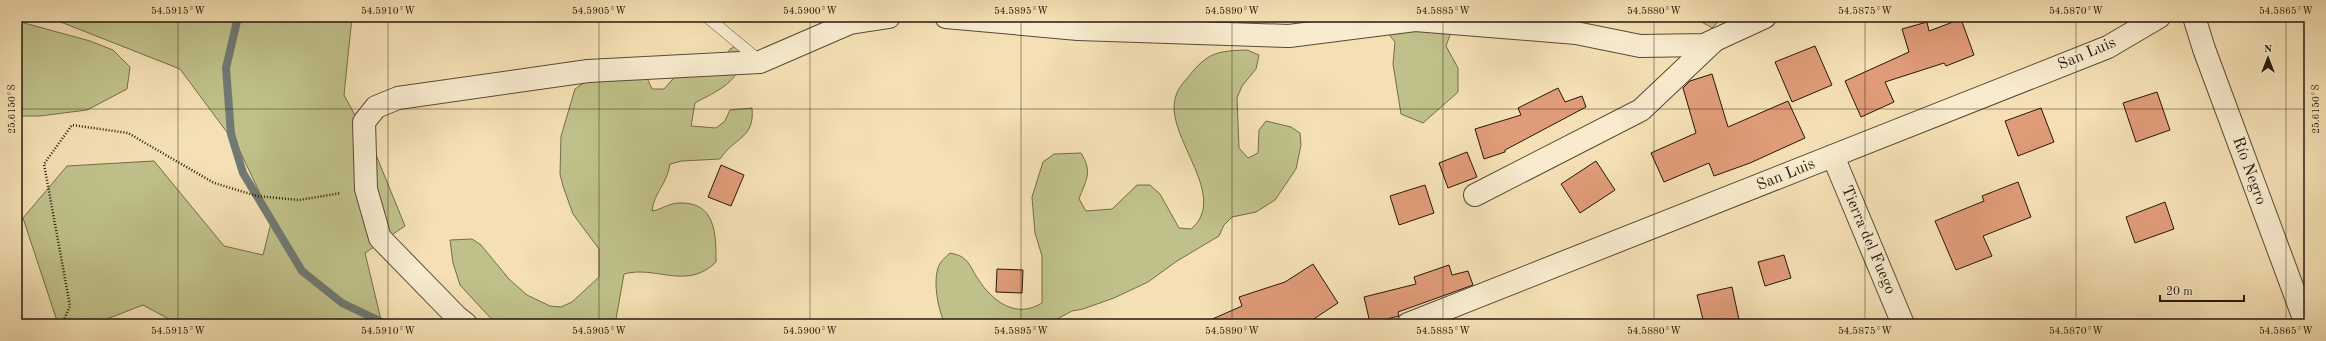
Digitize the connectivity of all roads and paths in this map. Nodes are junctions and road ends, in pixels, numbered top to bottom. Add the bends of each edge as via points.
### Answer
1 (707, 17) edge
2 (889, 17) edge
3 (946, 17) edge
4 (1765, 17) edge
5 (2159, 17) edge
6 (2194, 17) edge
7 (1716, 40) junction
8 (760, 62) junction
9 (1833, 156) junction
10 (366, 190) junction
11 (1475, 195) dead end
12 (62, 324) edge
13 (466, 324) edge
14 (1408, 324) edge
15 (1903, 324) edge
16 (2306, 324) edge

1 - 8 lane
2 - 8 street via 850,23
3 - 7 street via 1078,29 1289,36 1415,20 1576,33 1640,46 1704,45
4 - 7 street
5 - 9 street, San Luis via 2108,47
6 - 16 street, Río Negro via 2206,57
7 - 11 street via 1641,110
8 - 10 street via 588,71 398,98 376,107 364,122
9 - 14 street, San Luis
9 - 15 street, Tierra del Fuego
10 - 12 path via 299,200 257,196 214,183 128,133 72,125 44,164 70,306
10 - 13 street via 380,238

